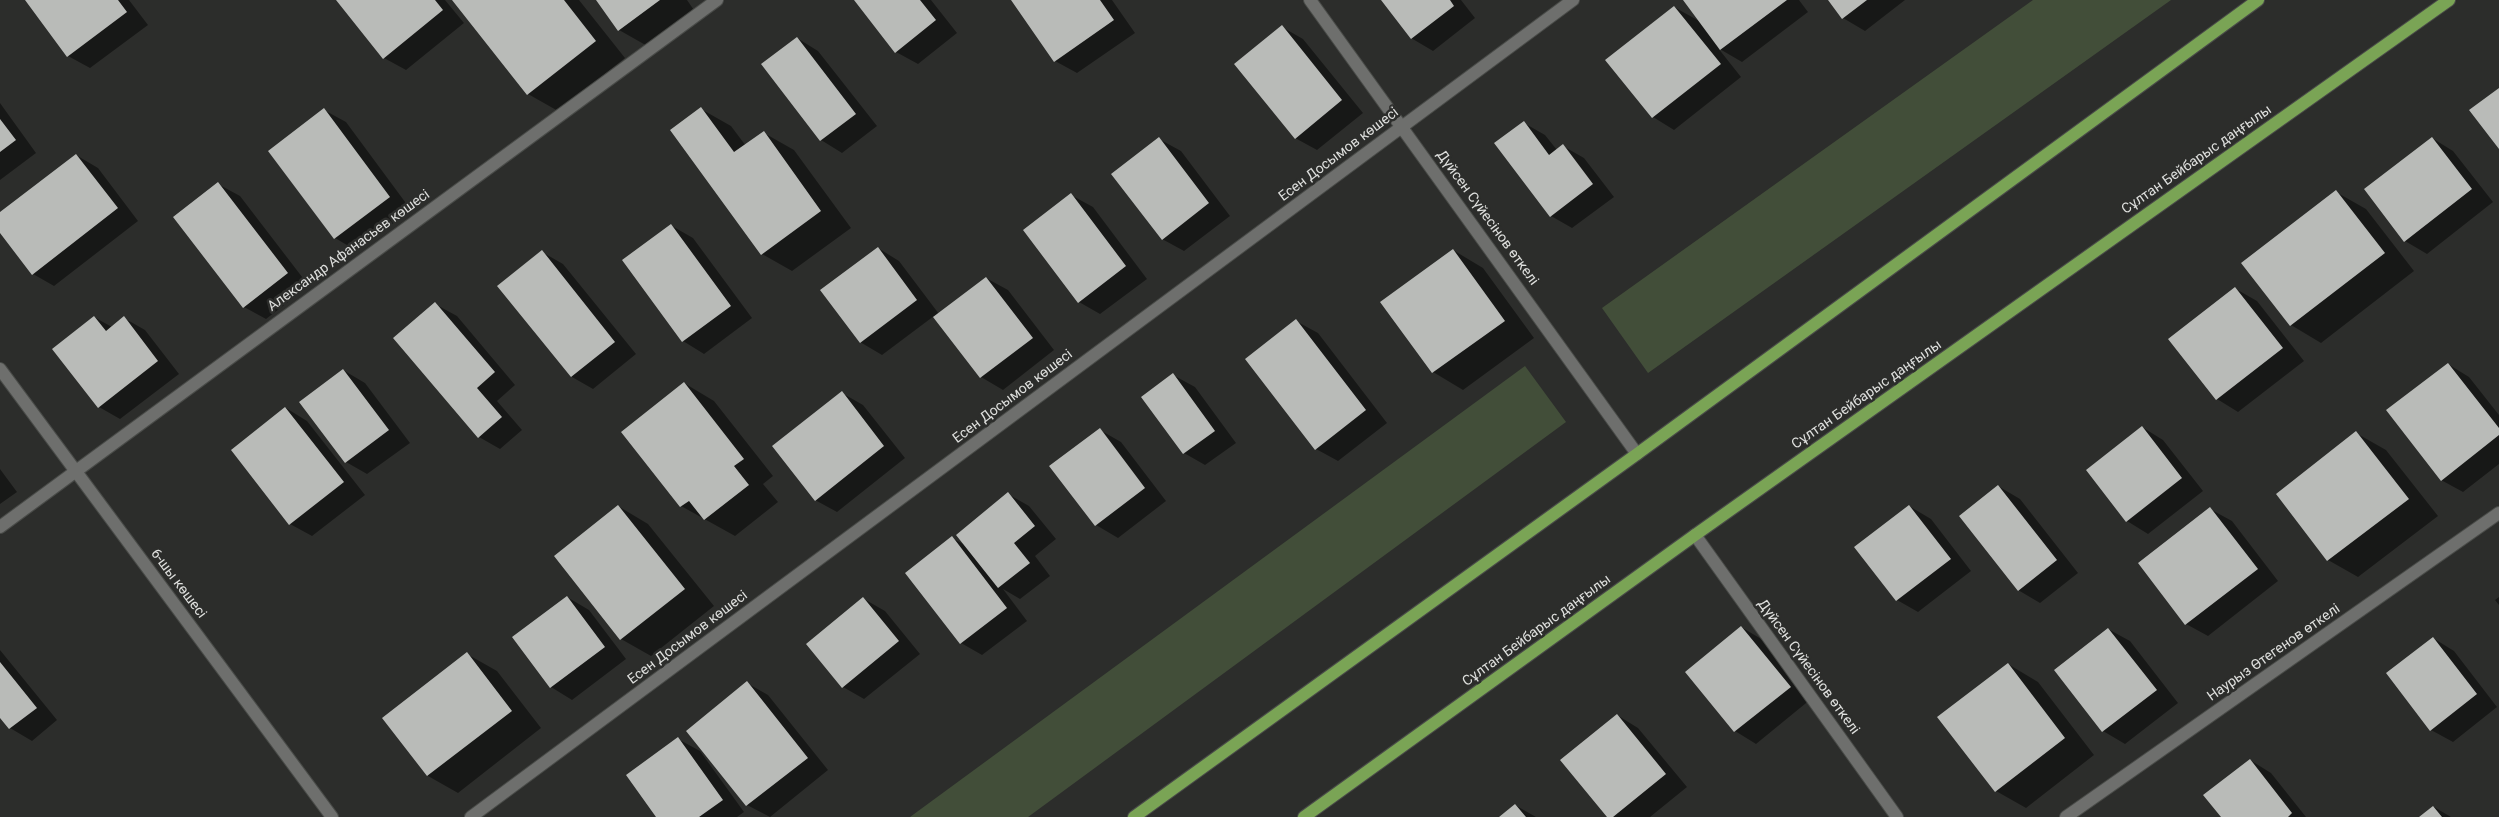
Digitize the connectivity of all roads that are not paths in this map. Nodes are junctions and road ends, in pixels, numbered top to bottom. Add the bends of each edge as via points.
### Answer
1 (717, 0) edge
2 (1310, 0) edge
3 (1573, 0) edge
4 (2258, 0) edge
5 (2449, 0) edge
6 (1403, 126) junction
7 (0, 369) edge
8 (1637, 454) junction
9 (74, 471) junction
10 (2499, 513) edge
11 (0, 527) edge
12 (1695, 535) junction
13 (332, 817) edge
14 (472, 817) edge
15 (1134, 817) edge
16 (1304, 817) edge
17 (1897, 817) edge
18 (2066, 817) edge

1 - 9 street, Александр Афанасьев көшесі
2 - 6 street, Дүйсен Сүйесінов өткелі
3 - 6 street, Есен Досымов көшесі
4 - 8 main road
5 - 12 main road, Сұлтан Бейбарыс даңғылы
6 - 8 street, Дүйсен Сүйесінов өткелі
6 - 14 street, Есен Досымов көшесі
7 - 9 street, 6-шы көшесі
8 - 15 main road
9 - 11 street, Александр Афанасьев көшесі
9 - 13 street, 6-шы көшесі
10 - 18 street, Наурыз Өтегенов өткелі
12 - 16 main road, Сұлтан Бейбарыс даңғылы
12 - 17 street, Дүйсен Сүйесінов өткелі

